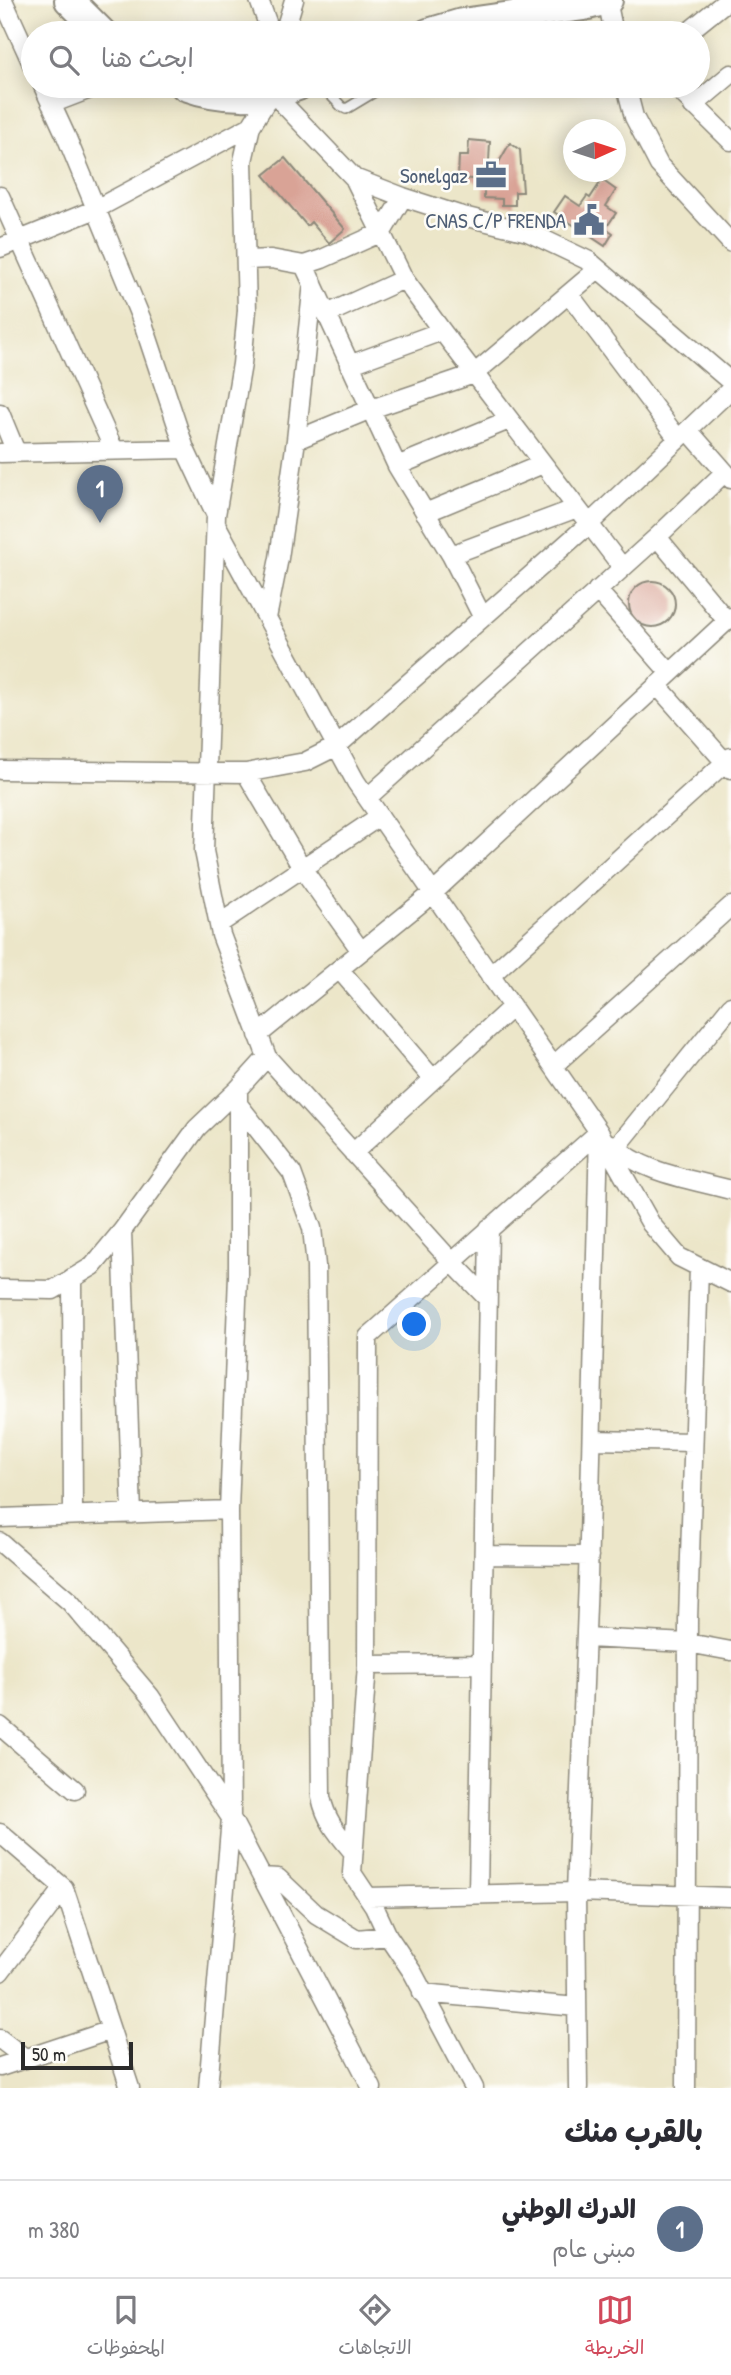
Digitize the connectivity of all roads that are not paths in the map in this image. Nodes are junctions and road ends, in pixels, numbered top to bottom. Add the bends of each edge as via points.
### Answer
1 (2, 0) edge
2 (69, 0) edge
3 (259, 0) edge
4 (294, 0) edge
5 (607, 0) edge
6 (730, 0) edge
7 (482, 10) edge
8 (88, 21) edge
9 (267, 21) edge
10 (288, 21) edge
11 (465, 21) edge
12 (612, 21) edge
13 (703, 21) edge
14 (21, 40) edge
15 (731, 74) edge
16 (710, 92) edge
17 (48, 98) edge
18 (67, 98) edge
19 (274, 98) edge
20 (290, 98) edge
21 (333, 98) edge
22 (364, 98) edge
23 (629, 98) edge
24 (686, 98) edge
25 (702, 98) edge
26 (51, 104) junction
27 (693, 106) junction
28 (251, 127) junction
29 (731, 141) edge
30 (354, 177) junction
31 (0, 196) edge
32 (403, 197) junction
33 (96, 209) junction
34 (382, 232) junction
35 (19, 239) junction
36 (731, 243) edge
37 (0, 248) edge
38 (247, 260) junction
39 (304, 265) junction
40 (598, 269) junction
41 (404, 279) junction
42 (313, 284) junction
43 (569, 294) junction
44 (327, 314) junction
45 (442, 331) junction
46 (349, 365) junction
47 (474, 374) junction
48 (731, 382) edge
49 (731, 389) edge
50 (371, 409) junction
51 (0, 413) edge
52 (509, 419) junction
53 (683, 435) junction
54 (296, 440) junction
55 (186, 449) junction
56 (114, 450) junction
57 (8, 453) edge
58 (543, 464) junction
59 (397, 466) junction
60 (728, 475) edge
61 (577, 508) junction
62 (425, 513) junction
63 (216, 520) junction
64 (589, 524) junction
65 (657, 537) junction
66 (451, 555) junction
67 (622, 567) junction
68 (597, 590) junction
69 (482, 616) junction
70 (267, 618) junction
71 (729, 619) edge
72 (664, 679) junction
73 (337, 747) junction
74 (729, 763) edge
75 (0, 769) edge
76 (206, 773) junction
77 (246, 773) junction
78 (367, 798) junction
79 (380, 816) junction
80 (302, 868) junction
81 (433, 893) junction
82 (731, 906) edge
83 (219, 924) junction
84 (361, 951) junction
85 (339, 969) junction
86 (490, 976) junction
87 (512, 1007) junction
88 (731, 1008) edge
89 (258, 1035) junction
90 (267, 1057) junction
91 (553, 1066) junction
92 (433, 1079) junction
93 (238, 1097) junction
94 (599, 1132) junction
95 (616, 1148) junction
96 (353, 1153) junction
97 (731, 1190) edge
98 (489, 1228) junction
99 (122, 1231) junction
100 (451, 1261) junction
101 (699, 1267) junction
102 (72, 1278) junction
103 (731, 1283) edge
104 (0, 1289) edge
105 (487, 1298) junction
106 (592, 1440) junction
107 (693, 1442) junction
108 (229, 1510) junction
109 (132, 1514) junction
110 (73, 1515) junction
111 (0, 1518) edge
112 (0, 1542) edge
113 (484, 1555) junction
114 (589, 1556) junction
115 (586, 1638) junction
116 (688, 1643) junction
117 (731, 1651) edge
118 (482, 1664) junction
119 (366, 1665) junction
120 (0, 1726) edge
121 (75, 1790) dead end
122 (231, 1818) junction
123 (0, 1833) edge
124 (354, 1852) junction
125 (261, 1877) junction
126 (64, 1888) junction
127 (576, 1892) junction
128 (478, 1894) junction
129 (687, 1896) junction
130 (368, 1897) junction
131 (731, 1897) edge
132 (388, 1936) junction
133 (0, 1972) edge
134 (422, 1993) junction
135 (577, 2007) junction
136 (111, 2030) junction
137 (0, 2039) edge
138 (26, 2059) junction
139 (0, 2067) edge
140 (130, 2088) edge
141 (208, 2088) edge
142 (372, 2088) edge
143 (474, 2088) edge
144 (578, 2088) edge
145 (686, 2088) edge

1 - 14 street
2 - 8 main road
3 - 9 street
4 - 10 street
5 - 7 main road
5 - 12 street
6 - 13 street
7 - 11 main road
15 - 16 street
17 - 26 street
18 - 26 street
19 - 28 street
20 - 30 street
21 - 22 lane via 346,109
23 - 36 street via 659,165
24 - 27 street
25 - 27 street
26 - 33 street
27 - 29 street
28 - 33 street
28 - 38 street via 243,161
30 - 32 street
30 - 34 street
31 - 35 street
32 - 34 street
32 - 40 street via 528,232
33 - 35 street
33 - 55 street via 143,323
34 - 39 street
34 - 41 street
35 - 37 street
35 - 56 street
38 - 39 street
38 - 63 street via 242,364
39 - 42 street
40 - 43 street
40 - 48 street
41 - 44 street
41 - 45 street
42 - 44 street
42 - 54 street
43 - 47 street
43 - 53 street
44 - 46 street
45 - 46 street
45 - 47 street
46 - 50 street
47 - 50 street
47 - 52 street
49 - 53 street
50 - 54 street
50 - 59 street
51 - 57 street
52 - 58 street
52 - 59 street
53 - 60 street
53 - 64 street
54 - 70 street
55 - 56 street
55 - 63 street
56 - 57 street
58 - 61 street
58 - 62 street
59 - 62 street
60 - 65 street
61 - 64 street
61 - 66 street
62 - 66 street
63 - 70 street
63 - 76 street
64 - 67 street
64 - 69 street
65 - 67 street
65 - 71 street
66 - 69 street
67 - 68 street
68 - 72 street
68 - 78 street
69 - 73 street
70 - 73 street
71 - 72 street
72 - 74 street
72 - 81 street
73 - 77 street via 305,762
73 - 78 street
74 - 86 street
75 - 76 street
76 - 77 street
76 - 83 street via 204,851
77 - 80 street
78 - 79 street
79 - 80 street
79 - 81 street
80 - 83 street
80 - 84 street
81 - 84 street
81 - 86 street
82 - 91 street
83 - 89 street
84 - 85 street
85 - 89 street
85 - 92 street
86 - 87 street
87 - 91 street
87 - 92 street
88 - 95 street
89 - 90 street
90 - 93 street
90 - 96 street
91 - 94 street
92 - 96 street
93 - 99 street via 197,1128
93 - 108 street via 238,1275
93 - 124 street via 292,1173 312,1228 321,1797 330,1824
94 - 95 street
94 - 98 street
94 - 101 street via 651,1224 679,1257
94 - 106 street
95 - 97 street via 644,1167
96 - 100 street
98 - 100 street
98 - 105 street
99 - 102 street via 93,1266
99 - 109 street
100 - 105 street
100 - 119 street via 368,1337
101 - 103 street
101 - 107 street
102 - 104 street via 53,1290
102 - 110 street
105 - 113 street
106 - 107 street
106 - 114 street
107 - 116 street
108 - 109 street
108 - 122 street
109 - 110 street
110 - 111 street
112 - 122 street via 69,1602 150,1696
113 - 114 street
113 - 118 street
114 - 115 street
115 - 116 street
115 - 127 street
116 - 117 street
116 - 129 street
118 - 119 street
118 - 128 street
119 - 124 street
120 - 121 street
122 - 125 street
122 - 141 street
123 - 126 street
124 - 130 street via 352,1872
125 - 132 street via 278,1878 316,1914 357,1939
125 - 142 street
126 - 133 street
126 - 136 street
127 - 128 street
127 - 129 street
127 - 135 street
128 - 130 street
129 - 131 street
129 - 145 street
130 - 132 street
132 - 134 street
134 - 135 street
134 - 143 street
135 - 144 street
136 - 138 street
136 - 140 street
137 - 138 street
138 - 139 street

